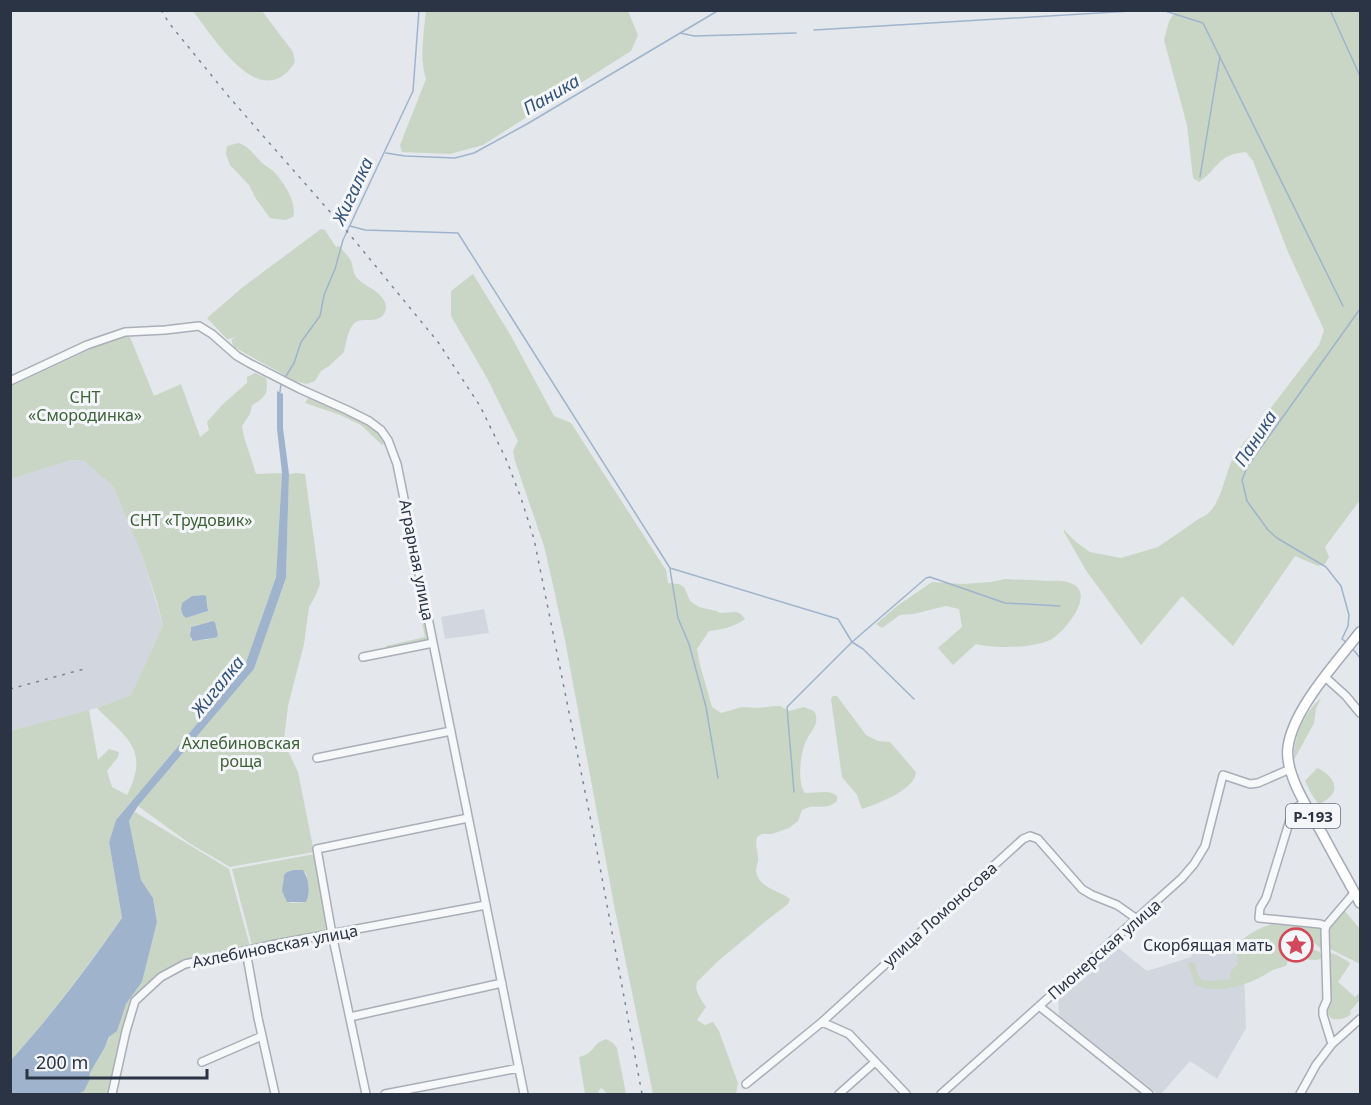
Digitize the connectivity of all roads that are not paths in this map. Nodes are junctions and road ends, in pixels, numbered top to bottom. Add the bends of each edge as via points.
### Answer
1 (10, 381) edge
2 (1359, 635) edge
3 (433, 643) junction
4 (363, 657) dead end
5 (1325, 677) junction
6 (1360, 713) edge
7 (451, 731) junction
8 (317, 758) dead end
9 (1290, 769) junction
10 (1305, 802) junction
11 (468, 818) junction
12 (1354, 892) junction
13 (1360, 903) edge
14 (486, 905) junction
15 (1137, 919) junction
16 (1326, 926) junction
17 (333, 934) junction
18 (246, 951) junction
19 (502, 983) junction
20 (1039, 1006) junction
21 (350, 1017) junction
22 (1360, 1019) edge
23 (822, 1022) junction
24 (262, 1036) junction
25 (1332, 1044) junction
26 (202, 1062) dead end
27 (874, 1062) junction
28 (519, 1068) junction
29 (746, 1084) dead end
30 (112, 1095) edge
31 (275, 1095) edge
32 (366, 1095) edge
33 (385, 1095) edge
34 (524, 1095) edge
35 (838, 1095) edge
36 (906, 1095) edge
37 (941, 1095) edge
38 (1149, 1095) edge
39 (1300, 1095) edge

1 - 3 street, Аграрная улица via 125,332 199,326 237,356 362,417 381,430 397,464
2 - 5 main road, Р-193
3 - 4 street
3 - 7 street, Аграрная улица
5 - 6 street
5 - 9 main road, Р-193 via 1295,724 1288,747
7 - 8 street
7 - 11 street, Аграрная улица
9 - 10 main road, Р-193
9 - 15 street, Пионерская улица via 1250,784 1223,775 1205,846 1176,884
10 - 12 main road, Р-193
10 - 16 street via 1293,810 1259,918
11 - 14 street, Аграрная улица
11 - 17 street via 316,849
12 - 13 main road, Р-193
12 - 16 street
14 - 17 street, Ахлебиновская улица
14 - 19 street, Аграрная улица
15 - 20 street, Пионерская улица
15 - 23 street, улица Ломоносова via 1117,905 1082,890 1038,839 1030,836
16 - 25 street via 1327,1000 1323,1016
17 - 18 street, Ахлебиновская улица
17 - 21 street
18 - 24 street
18 - 30 street, Ахлебиновская улица via 185,964 161,977 135,1001
19 - 21 street
19 - 28 street, Аграрная улица
20 - 37 street, Пионерская улица
20 - 38 street
21 - 32 street
22 - 25 street
23 - 27 street via 849,1034
23 - 29 street, улица Ломоносова
24 - 26 street
24 - 31 street
25 - 39 street
27 - 35 street
27 - 36 street
28 - 33 street
28 - 34 street, Аграрная улица

